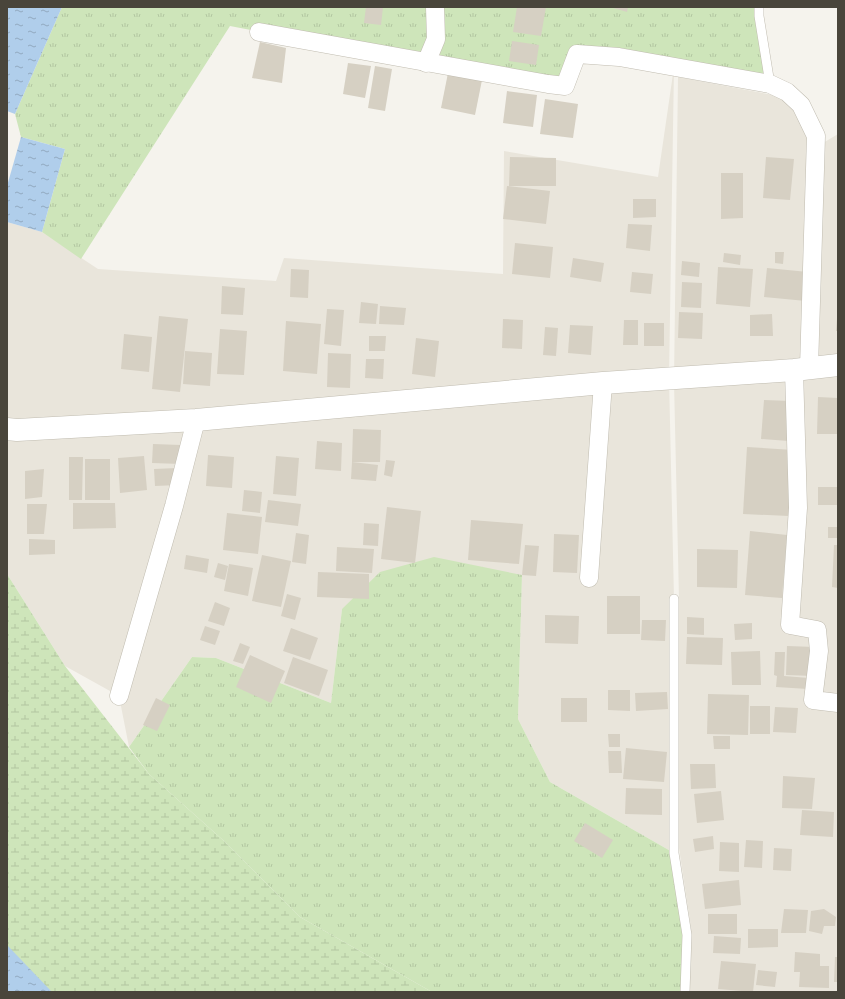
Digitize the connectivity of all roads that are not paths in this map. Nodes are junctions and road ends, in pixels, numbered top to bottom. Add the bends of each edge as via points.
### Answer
1 (435, 7) edge
2 (759, 7) edge
3 (259, 32) dead end
4 (426, 63) junction
5 (770, 84) junction
6 (838, 365) edge
7 (802, 369) junction
8 (604, 382) junction
9 (196, 420) junction
10 (7, 429) edge
11 (589, 578) dead end
12 (674, 599) dead end
13 (119, 696) dead end
14 (838, 703) edge
15 (685, 992) edge

1 - 4 street via 436,39
2 - 5 lane
3 - 4 street
4 - 5 street via 565,86 577,54 619,57
5 - 7 street via 786,92 801,105 816,136
6 - 7 street
7 - 8 street
7 - 14 street via 798,508 790,626 817,630 819,651 814,700
8 - 9 street
8 - 11 street
9 - 10 street
9 - 13 street
12 - 15 lane via 674,853 687,934

